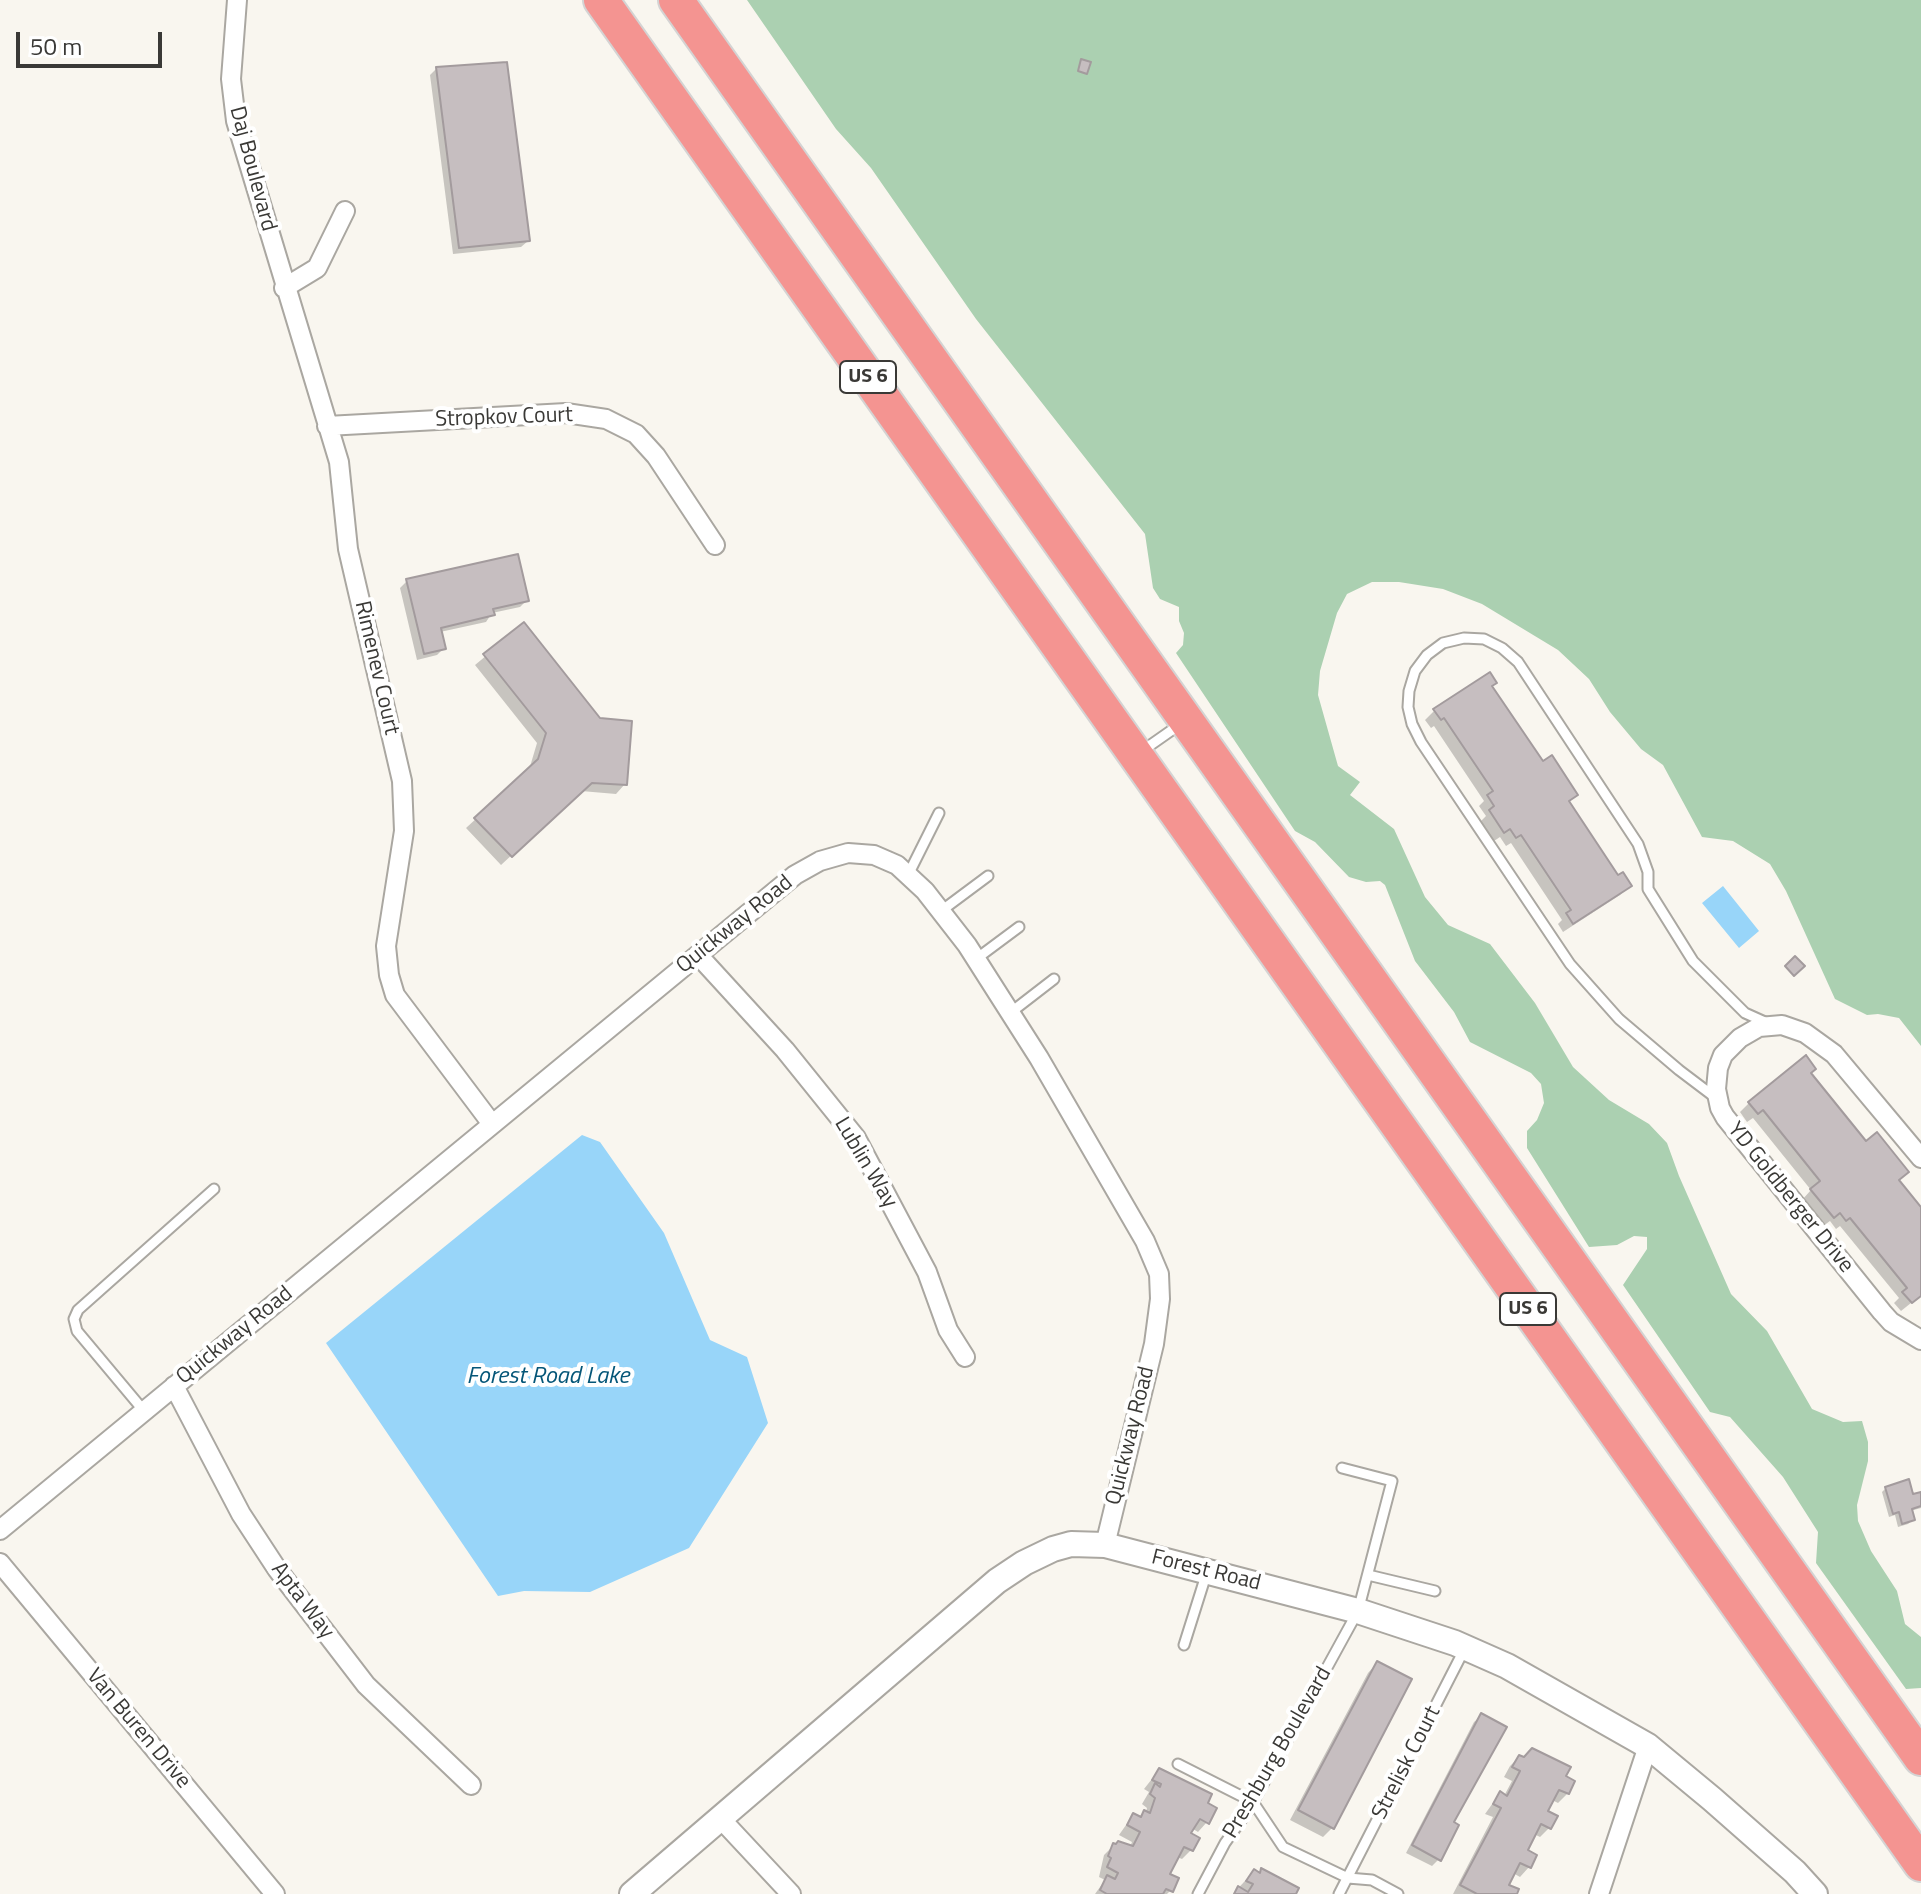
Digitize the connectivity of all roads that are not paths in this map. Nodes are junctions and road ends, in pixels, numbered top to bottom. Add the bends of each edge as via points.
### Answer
1 (237, 0) edge
2 (601, 0) edge
3 (676, 0) edge
4 (345, 211) dead end
5 (284, 288) junction
6 (327, 426) junction
7 (715, 545) dead end
8 (1187, 720) junction
9 (1136, 755) junction
10 (939, 813) dead end
11 (908, 875) junction
12 (988, 876) dead end
13 (941, 911) junction
14 (1019, 927) dead end
15 (698, 955) junction
16 (976, 959) junction
17 (1054, 979) dead end
18 (1010, 1013) junction
19 (1772, 1025) junction
20 (1717, 1098) junction
21 (492, 1124) junction
22 (1921, 1158) edge
23 (214, 1189) dead end
24 (1921, 1340) edge
25 (965, 1357) dead end
26 (174, 1386) junction
27 (144, 1411) junction
28 (1342, 1468) dead end
29 (0, 1530) edge
30 (1105, 1545) junction
31 (0, 1563) edge
32 (1207, 1572) junction
33 (1368, 1575) junction
34 (1435, 1591) dead end
35 (1358, 1611) junction
36 (1184, 1645) dead end
37 (1466, 1647) junction
38 (1648, 1746) junction
39 (1921, 1758) edge
40 (1178, 1764) dead end
41 (471, 1785) dead end
42 (1253, 1802) junction
43 (720, 1818) junction
44 (1921, 1864) edge
45 (1348, 1878) junction
46 (275, 1894) edge
47 (632, 1894) edge
48 (791, 1894) edge
49 (1198, 1894) edge
50 (1339, 1894) edge
51 (1398, 1894) edge
52 (1599, 1894) edge
53 (1815, 1894) edge

1 - 5 street, Daj Boulevard via 231,79 236,121
2 - 9 highway, US 6
3 - 8 highway, US 6
4 - 5 street via 317,268
5 - 6 street, Rimenev Court
6 - 7 street, Stropkov Court via 566,413 606,419 646,445
6 - 21 street, Rimenev Court via 339,462 348,549 402,781 404,831 386,946 389,975 395,995
8 - 9 lane
8 - 39 highway, US 6
9 - 44 highway, US 6
10 - 11 lane
11 - 13 street, Quickway Road
11 - 15 street, Quickway Road via 874,855 848,853 820,861 795,875
12 - 13 lane
13 - 16 street, Quickway Road
14 - 16 lane
15 - 21 street, Quickway Road
15 - 25 street, Lublin Way via 856,1138
16 - 18 street, Quickway Road
17 - 18 lane
18 - 30 street, Quickway Road via 1145,1241 1159,1274 1154,1344
19 - 20 street, YD Goldberger Drive via 1750,1031 1730,1046 1718,1068
19 - 20 lane via 1745,1013 1693,961 1648,889 1638,844 1518,662 1484,639 1443,643 1427,655 1409,691 1410,716 1421,742 1570,964 1619,1019
19 - 22 street via 1805,1033 1834,1054
20 - 24 street, YD Goldberger Drive via 1725,1117 1882,1312
21 - 26 street, Quickway Road
23 - 27 lane via 74,1319 77,1331
26 - 27 street, Quickway Road
26 - 41 street, Apta Way via 241,1514 277,1569 366,1685
27 - 29 street, Quickway Road
28 - 33 lane, Preshburg Boulevard via 1392,1481
30 - 32 street, Forest Road
30 - 43 street, Forest Road via 1053,1549 997,1581
31 - 46 street, Van Buren Drive
32 - 35 street, Forest Road
32 - 36 lane
33 - 34 lane
33 - 35 lane, Preshburg Boulevard
35 - 37 street, Forest Road
35 - 42 lane, Preshburg Boulevard
37 - 38 street, Forest Road
37 - 45 lane, Strelisk Court
38 - 52 street
38 - 53 street, Forest Road
40 - 42 lane
42 - 45 lane via 1283,1847
42 - 49 lane, Preshburg Boulevard
43 - 47 street, Forest Road
43 - 48 street
45 - 50 lane, Strelisk Court
45 - 51 lane via 1372,1880

